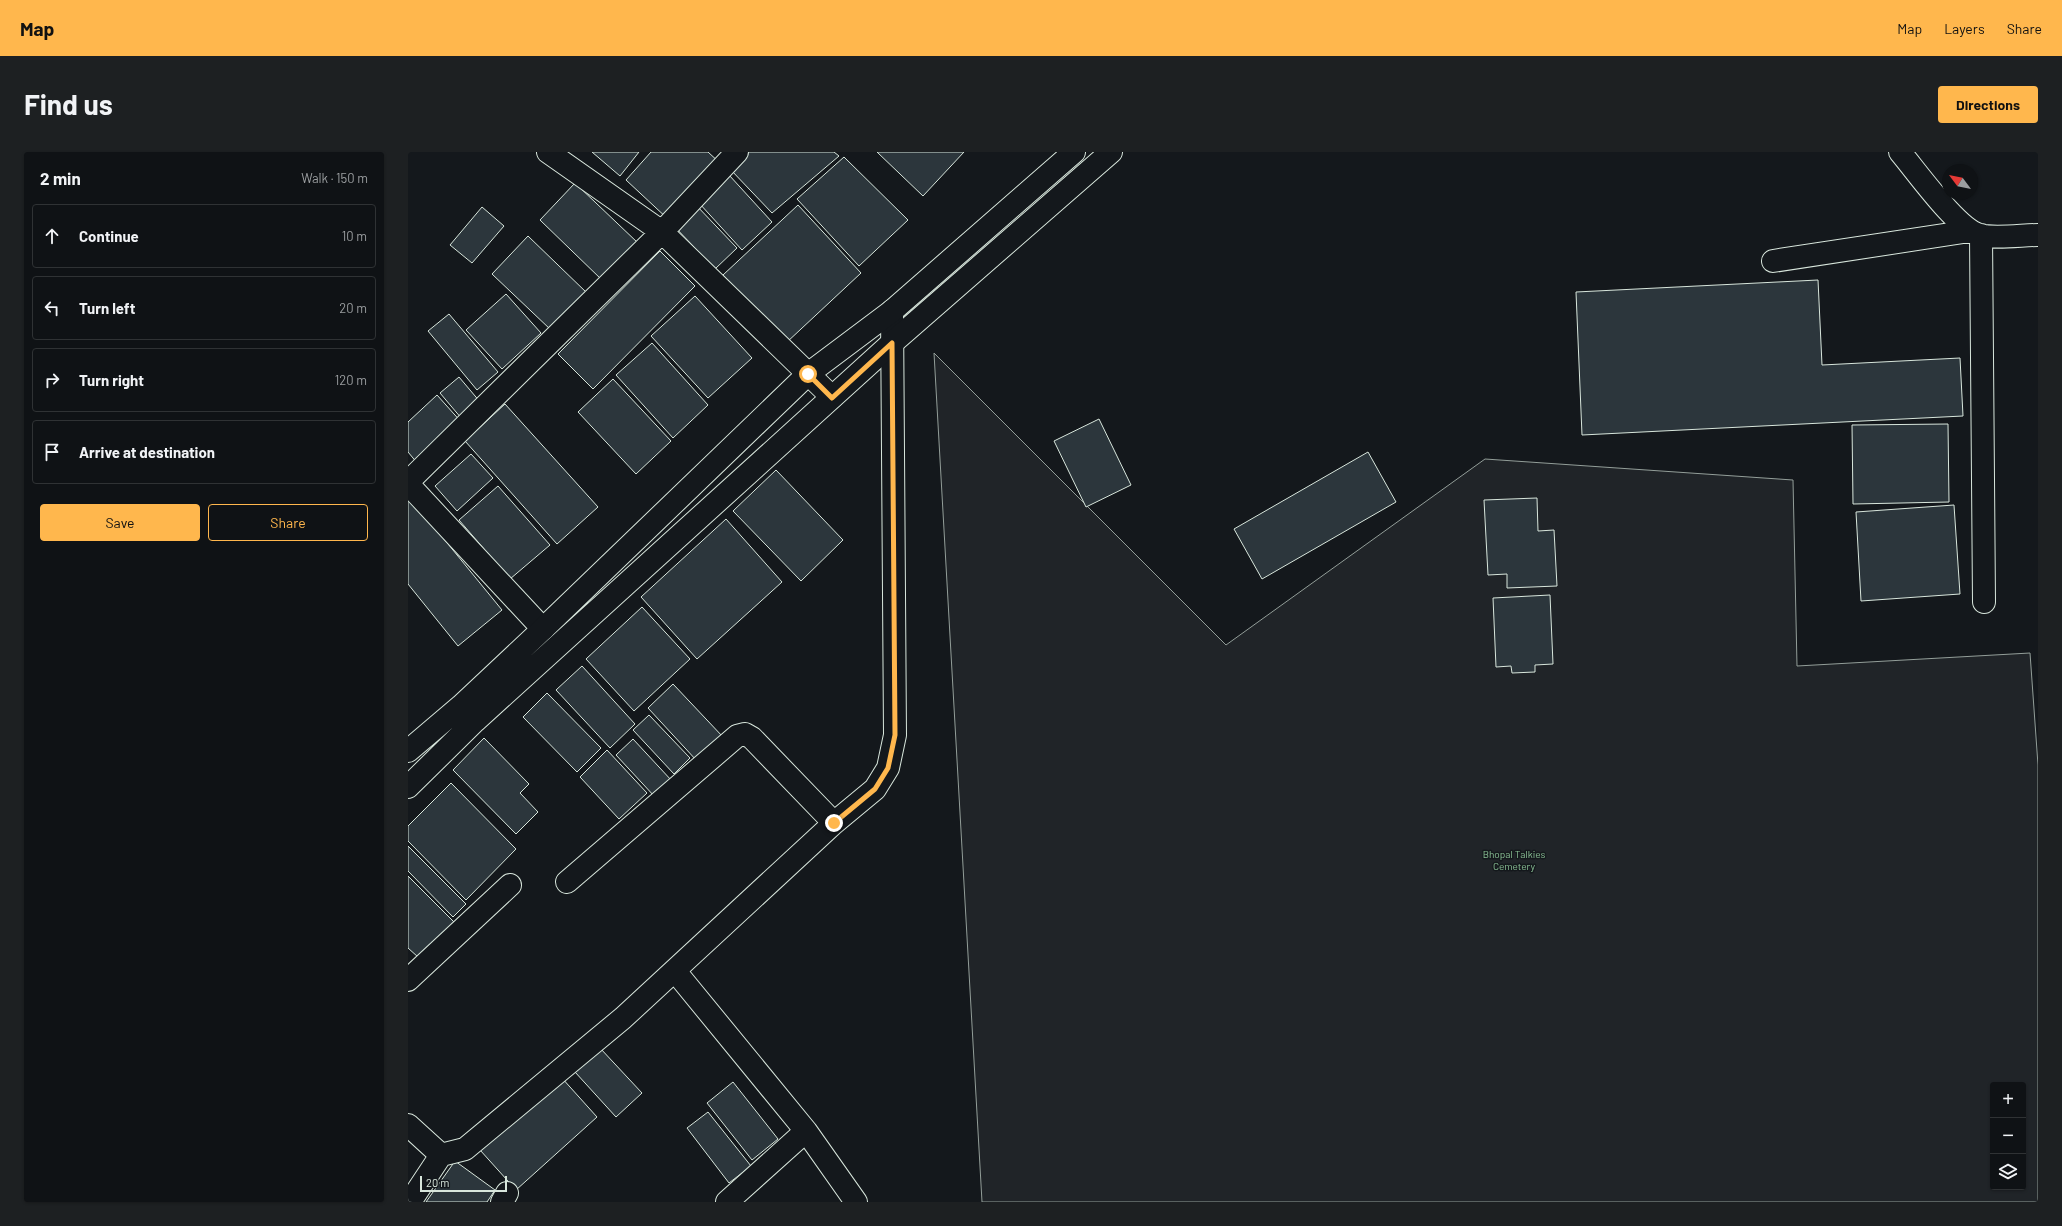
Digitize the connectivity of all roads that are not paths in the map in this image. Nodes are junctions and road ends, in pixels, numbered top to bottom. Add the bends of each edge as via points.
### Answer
1 (548, 152) edge
2 (737, 152) edge
3 (1074, 152) edge
4 (1111, 152) edge
5 (1900, 152) edge
6 (662, 232) junction
7 (1975, 233) junction
8 (2038, 235) edge
9 (963, 249) junction
10 (1773, 261) dead end
11 (977, 269) junction
12 (892, 311) junction
13 (892, 343) junction
14 (808, 374) junction
15 (832, 398) junction
16 (408, 483) edge
17 (1984, 602) dead end
18 (543, 629) junction
19 (468, 714) junction
20 (408, 751) edge
21 (409, 785) edge
22 (834, 823) junction
23 (567, 882) dead end
24 (510, 885) dead end
25 (675, 971) junction
26 (408, 980) edge
27 (408, 1125) edge
28 (806, 1131) junction
29 (441, 1155) junction
30 (410, 1202) edge
31 (727, 1202) edge
32 (856, 1202) edge

1 - 6 street
2 - 6 street
3 - 9 street
4 - 11 street
5 - 7 street via 1951,213
6 - 14 street
6 - 16 street
7 - 8 street
7 - 10 street
7 - 17 street
9 - 11 street
9 - 12 street
11 - 13 street
12 - 13 street
12 - 14 street
13 - 15 street
13 - 22 street via 895,735 888,768 875,789
14 - 15 street
14 - 18 street
15 - 19 street via 501,699
16 - 18 street
18 - 19 street via 488,680
19 - 20 street
19 - 21 street
22 - 23 street via 752,738 745,734 737,736
22 - 25 street
24 - 26 street
25 - 28 street
25 - 29 street via 623,1018 465,1149
27 - 29 street
28 - 31 street
28 - 32 street
29 - 30 street

